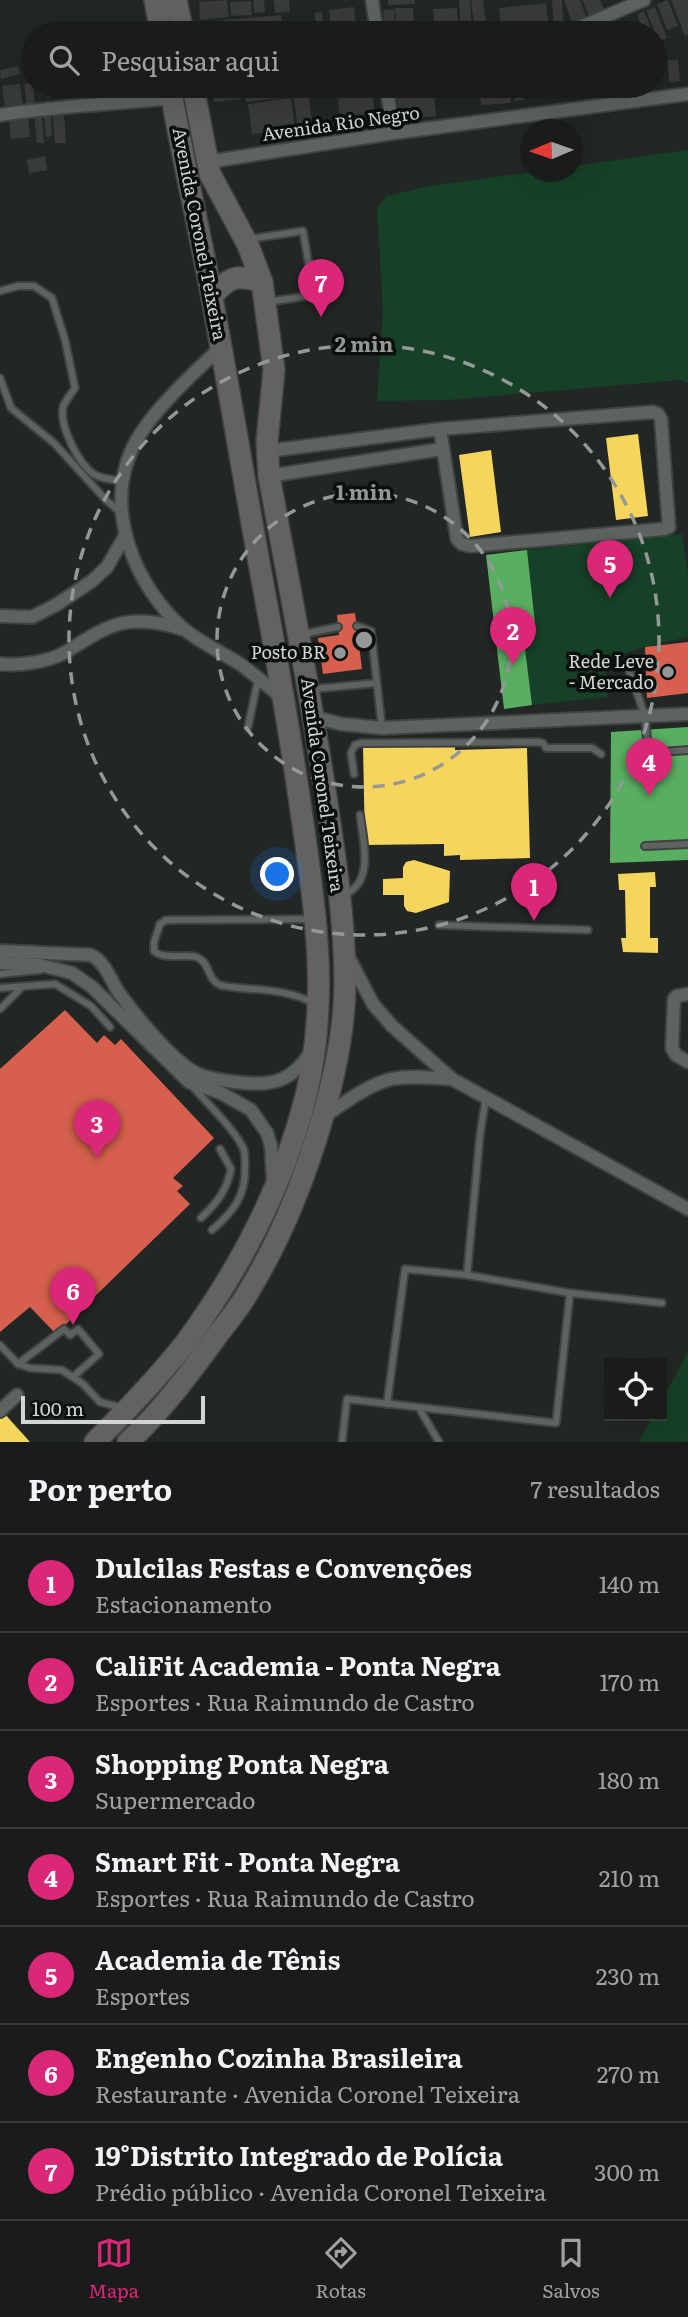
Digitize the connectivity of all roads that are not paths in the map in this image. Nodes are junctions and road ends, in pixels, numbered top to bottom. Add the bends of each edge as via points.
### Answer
1 (155, 0) edge
2 (176, 0) edge
3 (372, 0) edge
4 (644, 0) edge
5 (158, 21) edge
6 (180, 21) edge
7 (375, 21) edge
8 (593, 21) edge
9 (688, 93) edge
10 (667, 96) edge
11 (142, 98) edge
12 (172, 98) edge
13 (195, 98) edge
14 (388, 98) edge
15 (651, 98) edge
16 (0, 115) edge
17 (394, 133) junction
18 (207, 162) junction
19 (245, 239) junction
20 (0, 291) edge
21 (264, 292) junction
22 (212, 296) junction
23 (221, 347) junction
24 (0, 378) edge
25 (440, 429) junction
26 (442, 449) junction
27 (268, 451) junction
28 (269, 477) junction
29 (124, 481) junction
30 (123, 514) junction
31 (126, 534) junction
32 (0, 616) edge
33 (356, 626) dead end
34 (338, 627) dead end
35 (184, 629) junction
36 (298, 635) junction
37 (0, 664) edge
38 (629, 670) dead end
39 (258, 678) junction
40 (377, 682) junction
41 (309, 689) junction
42 (285, 699) junction
43 (688, 714) edge
44 (645, 716) junction
45 (314, 717) junction
46 (248, 727) dead end
47 (382, 729) junction
48 (688, 750) edge
49 (601, 754) dead end
50 (354, 774) dead end
51 (360, 815) dead end
52 (688, 844) edge
53 (645, 846) dead end
54 (338, 896) junction
55 (316, 919) junction
56 (439, 925) dead end
57 (588, 930) dead end
58 (343, 946) junction
59 (0, 951) edge
60 (77, 954) junction
61 (0, 963) edge
62 (52, 967) junction
63 (72, 973) junction
64 (107, 973) junction
65 (0, 974) edge
66 (22, 986) junction
67 (92, 987) junction
68 (0, 988) edge
69 (688, 994) edge
70 (319, 1007) junction
71 (0, 1009) edge
72 (110, 1027) dead end
73 (315, 1044) junction
74 (688, 1062) edge
75 (452, 1079) junction
76 (189, 1082) junction
77 (486, 1097) junction
78 (322, 1118) junction
79 (220, 1149) dead end
80 (272, 1194) junction
81 (688, 1209) edge
82 (201, 1218) dead end
83 (212, 1230) dead end
84 (467, 1275) junction
85 (570, 1293) junction
86 (662, 1303) dead end
87 (0, 1345) edge
88 (18, 1364) junction
89 (73, 1377) junction
90 (17, 1395) dead end
91 (387, 1404) junction
92 (419, 1408) junction
93 (1, 1409) edge
94 (127, 1410) junction
95 (95, 1442) edge
96 (128, 1442) edge
97 (342, 1442) edge
98 (439, 1442) edge

1 - 5 highway
2 - 6 highway
3 - 7 street
4 - 8 street
9 - 10 street, Avenida Rio Negro
11 - 16 street
12 - 22 highway, Avenida Coronel Teixeira
13 - 18 highway, Avenida Coronel Teixeira
14 - 17 street
15 - 17 street, Avenida Rio Negro
17 - 18 street, Avenida Rio Negro
18 - 19 highway, Avenida Coronel Teixeira
19 - 21 highway, Avenida Coronel Teixeira
19 - 21 lane via 303,231 314,295
20 - 29 lane via 34,286 52,298 75,388 64,405 67,435 95,475
21 - 22 highway via 247,277 231,278
21 - 27 highway, Avenida Coronel Teixeira via 274,370
22 - 23 highway, Avenida Coronel Teixeira
23 - 29 street via 145,427 133,447
23 - 42 highway, Avenida Coronel Teixeira
24 - 30 lane via 11,408 54,443
25 - 26 street
25 - 26 street via 658,414 669,527 462,544 457,539
25 - 27 street
26 - 28 street
27 - 28 highway, Avenida Coronel Teixeira
28 - 36 highway, Avenida Coronel Teixeira
29 - 30 street
30 - 31 street
31 - 32 street via 107,567 56,605 32,617
31 - 35 street via 150,591
33 - 40 lane via 371,631
34 - 36 lane
35 - 37 street via 149,621 121,623 61,655
35 - 39 street
36 - 41 highway, Avenida Coronel Teixeira
38 - 44 lane
39 - 42 street
39 - 46 lane
40 - 41 lane
40 - 47 lane
41 - 45 highway, Avenida Coronel Teixeira
42 - 55 highway, Avenida Coronel Teixeira
43 - 44 street
44 - 47 street
44 - 48 lane via 648,753
45 - 47 street
45 - 54 highway, Avenida Coronel Teixeira
49 - 50 lane via 592,748 545,748 539,742 361,743 351,753
51 - 54 lane via 365,863 356,887
52 - 53 lane
54 - 58 highway, Avenida Coronel Teixeira
55 - 70 highway, Avenida Coronel Teixeira
55 - 70 lane via 166,920 160,923 153,947 159,955 202,960 221,986 293,994
56 - 57 lane
58 - 75 street via 373,1004
58 - 78 highway, Avenida Coronel Teixeira via 345,985 339,1043
59 - 60 street
60 - 63 street
60 - 64 street via 99,959
61 - 62 street
62 - 63 street
62 - 65 lane
63 - 67 street
64 - 67 street
64 - 73 street via 179,1062 202,1076 251,1084 282,1081 294,1074
66 - 68 lane
66 - 71 lane
66 - 72 lane via 55,984 91,1006
67 - 76 street
69 - 74 street via 677,996 672,1006 672,1048
70 - 73 highway, Avenida Coronel Teixeira
73 - 80 highway, Avenida Coronel Teixeira via 299,1119
75 - 77 street
75 - 78 street via 392,1079 366,1088
76 - 80 street via 239,1101 261,1122 271,1146
76 - 83 lane via 234,1135 245,1159 238,1204
77 - 81 street
77 - 84 lane
78 - 96 highway, Avenida Coronel Teixeira via 284,1223 250,1290 170,1398
79 - 82 lane via 231,1169 229,1180
80 - 94 highway, Avenida Coronel Teixeira via 207,1310
84 - 85 lane
84 - 91 lane via 405,1269
85 - 86 lane
85 - 92 lane via 556,1423
87 - 88 lane
88 - 89 lane via 62,1370
88 - 89 lane via 64,1329 70,1335 78,1329 99,1354
89 - 94 lane via 100,1402
90 - 93 street
91 - 92 lane
91 - 97 lane via 347,1399
92 - 98 lane
94 - 95 highway, Avenida Coronel Teixeira

